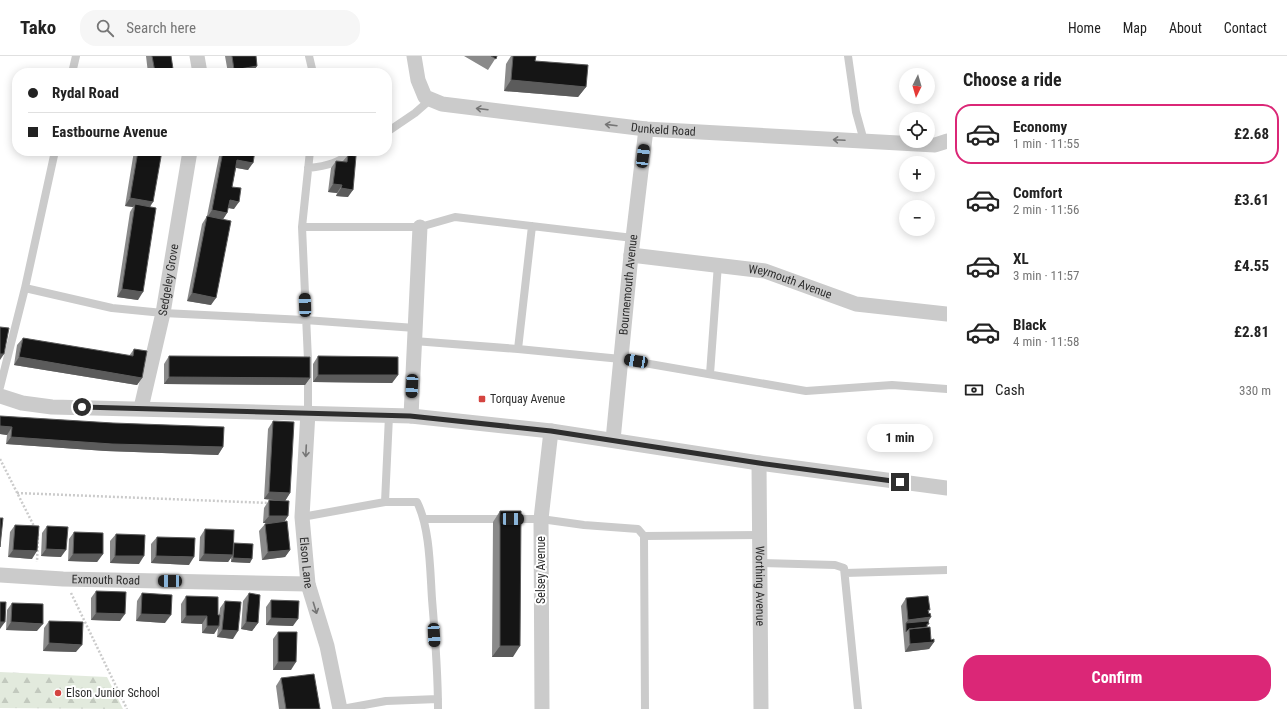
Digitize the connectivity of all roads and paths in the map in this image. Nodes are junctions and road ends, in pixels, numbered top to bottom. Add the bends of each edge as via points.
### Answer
1 (76, 56) edge
2 (197, 56) edge
3 (309, 56) edge
4 (414, 56) edge
5 (848, 56) edge
6 (73, 68) edge
7 (199, 68) edge
8 (312, 68) edge
9 (431, 99) junction
10 (392, 129) edge
11 (646, 129) junction
12 (864, 141) junction
13 (947, 141) edge
14 (53, 156) edge
15 (189, 156) edge
16 (309, 156) edge
17 (348, 156) edge
18 (308, 168) junction
19 (532, 226) junction
20 (302, 227) junction
21 (420, 227) junction
22 (633, 238) junction
23 (631, 255) junction
24 (718, 264) junction
25 (25, 288) junction
26 (164, 313) junction
27 (947, 314) edge
28 (305, 320) junction
29 (414, 334) junction
30 (518, 349) junction
31 (621, 359) junction
32 (710, 374) junction
33 (0, 387) edge
34 (947, 389) edge
35 (0, 396) edge
36 (141, 408) junction
37 (308, 412) junction
38 (389, 416) junction
39 (410, 416) junction
40 (551, 431) junction
41 (613, 440) junction
42 (0, 459) edge
43 (759, 463) junction
44 (947, 488) edge
45 (17, 493) junction
46 (385, 502) junction
47 (271, 504) edge
48 (302, 517) junction
49 (424, 519) junction
50 (541, 519) junction
51 (759, 535) junction
52 (644, 536) junction
53 (760, 564) junction
54 (947, 570) edge
55 (845, 573) junction
56 (0, 575) edge
57 (36, 576) junction
58 (63, 579) junction
59 (308, 584) junction
60 (438, 699) junction
61 (127, 709) edge
62 (341, 709) edge
63 (438, 709) edge
64 (542, 709) edge
65 (645, 709) edge
66 (761, 709) edge
67 (858, 709) edge

1 - 6 lane
2 - 7 street
3 - 8 lane
4 - 9 street via 418,80 426,97
5 - 12 lane via 856,112
9 - 10 lane
11 -> 9 street, Dunkeld Road via 442,104
12 -> 11 street, Dunkeld Road
11 - 22 street, Bournemouth Avenue
12 - 13 street, Dunkeld Road via 936,145
14 - 25 lane
15 - 26 street, Sedgeley Grove
16 - 18 lane
17 - 18 lane via 324,167
18 - 20 lane
19 - 21 lane via 455,217
19 - 22 lane
19 - 30 lane
20 - 21 lane
20 - 28 lane
21 - 29 street
22 - 23 street, Bournemouth Avenue
23 - 24 street, Weymouth Avenue
23 - 31 street, Bournemouth Avenue
24 - 27 street, Weymouth Avenue via 765,271 856,304
24 - 32 lane
25 - 26 lane via 112,308
25 - 33 lane
26 - 28 lane
26 - 36 street, Sedgeley Grove
28 - 29 lane
28 - 37 lane
29 - 30 lane
29 - 39 street
30 - 31 lane
31 - 32 lane
31 - 41 street, Bournemouth Avenue
32 - 34 lane via 806,391 892,385
35 - 36 street via 22,403 52,407
36 - 37 street
37 - 38 street
37 -> 48 street, Elson Lane
38 - 39 street
38 - 46 lane
39 - 40 street
40 - 41 street
40 - 50 street, Selsey Avenue
41 - 43 street
42 - 45 path
43 - 44 street
43 - 51 street, Worthing Avenue
45 - 47 path
45 - 57 path via 38,534
46 - 48 lane
46 - 49 lane via 417,502
48 - 59 street, Elson Lane
49 - 50 lane
49 - 60 lane via 430,567
50 - 52 lane via 638,529
50 - 64 street, Selsey Avenue
51 - 52 lane
51 - 53 street, Worthing Avenue
52 - 65 lane
53 - 55 lane via 835,565 844,568
53 - 66 street, Worthing Avenue
54 - 55 lane
55 - 67 lane
56 - 57 street, Exmouth Road
57 - 58 street, Exmouth Road
58 - 59 street, Exmouth Road
58 - 61 path
59 -> 62 street, Elson Lane via 327,646
60 - 62 lane via 386,701
60 - 63 lane

